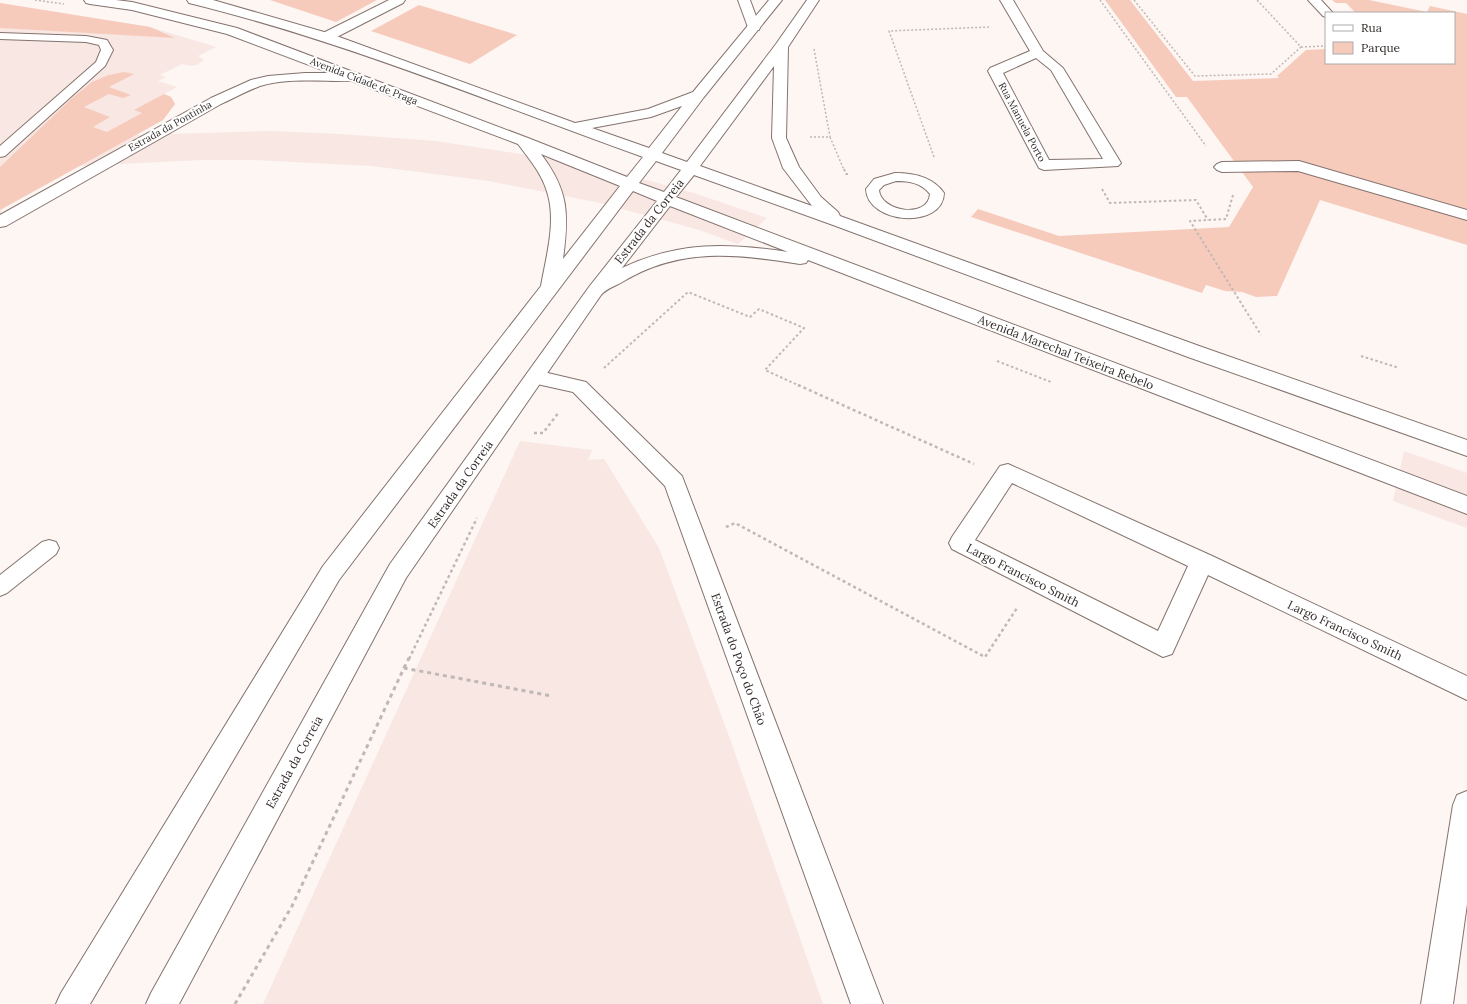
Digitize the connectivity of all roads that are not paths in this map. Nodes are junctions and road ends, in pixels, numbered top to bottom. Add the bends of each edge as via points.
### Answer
1 (90, 0) edge
2 (193, 0) edge
3 (399, 0) edge
4 (744, 0) edge
5 (776, 0) edge
6 (813, 0) edge
7 (1006, 0) edge
8 (1314, 0) edge
9 (1326, 12) edge
10 (754, 27) junction
11 (0, 36) edge
12 (326, 37) junction
13 (781, 47) junction
14 (1038, 53) junction
15 (355, 77) junction
16 (699, 94) junction
17 (574, 127) junction
18 (523, 141) junction
19 (0, 153) edge
20 (653, 156) junction
21 (1222, 168) road end
22 (690, 169) junction
23 (916, 178) joint
24 (630, 184) junction
25 (666, 199) junction
26 (1467, 215) edge
27 (839, 221) junction
28 (0, 222) edge
29 (837, 264) junction
30 (550, 288) junction
31 (595, 292) junction
32 (534, 377) junction
33 (1467, 448) edge
34 (1467, 505) edge
35 (49, 548) dead end
36 (1202, 562) junction
37 (0, 587) edge
38 (1467, 688) edge
39 (1467, 805) edge
40 (72, 1004) edge
41 (162, 1004) edge
42 (867, 1004) edge
43 (1437, 1004) edge

1 - 15 main road, Avenida Cidade de Praga via 139,8 232,31
2 - 12 main road
3 - 12 main road
4 - 10 main road
5 - 10 main road
6 - 13 main road, Estrada da Correia
7 - 14 main road, Rua Manuela Porto
8 - 9 main road
10 - 16 main road
11 - 19 lane via 86,39 103,42 107,50 101,64
12 - 17 main road
13 - 22 main road, Estrada da Correia
13 - 27 main road via 779,138 791,168 815,200
14 - 14 main road, Rua Manuela Porto via 994,71 1044,165 1113,163 1056,68
15 - 18 main road, Avenida Cidade de Praga
15 - 28 main road, Estrada da Pontinha via 293,78 247,86
16 - 17 main road via 651,114
16 - 20 main road
17 - 20 main road
18 - 24 main road, Avenida Cidade de Praga
18 - 30 main road via 540,163 557,196 559,211
20 - 22 main road
20 - 24 main road
21 - 26 main road via 1299,166
22 - 25 main road, Estrada da Correia
22 - 27 main road
23 - 23 lane via 937,193 937,200 928,209 912,214 893,211 877,204 872,196 874,186 879,182 896,177
24 - 25 main road, Avenida Cidade de Praga
24 - 30 main road
25 - 29 main road, Avenida Marechal Teixeira Rebelo
25 - 31 main road, Estrada da Correia
27 - 33 main road via 1195,352
29 - 31 main road via 742,250 675,254 649,262 619,276
29 - 34 main road, Avenida Marechal Teixeira Rebelo
30 - 40 main road via 331,573
31 - 32 main road, Estrada da Correia
32 - 41 main road, Estrada da Correia via 398,571
32 - 42 main road, Estrada do Poço do Chão via 579,387 674,482
35 - 37 lane
36 - 36 main road, Largo Francisco Smith via 1008,472 960,544 1163,646
36 - 38 main road, Largo Francisco Smith
39 - 43 main road

